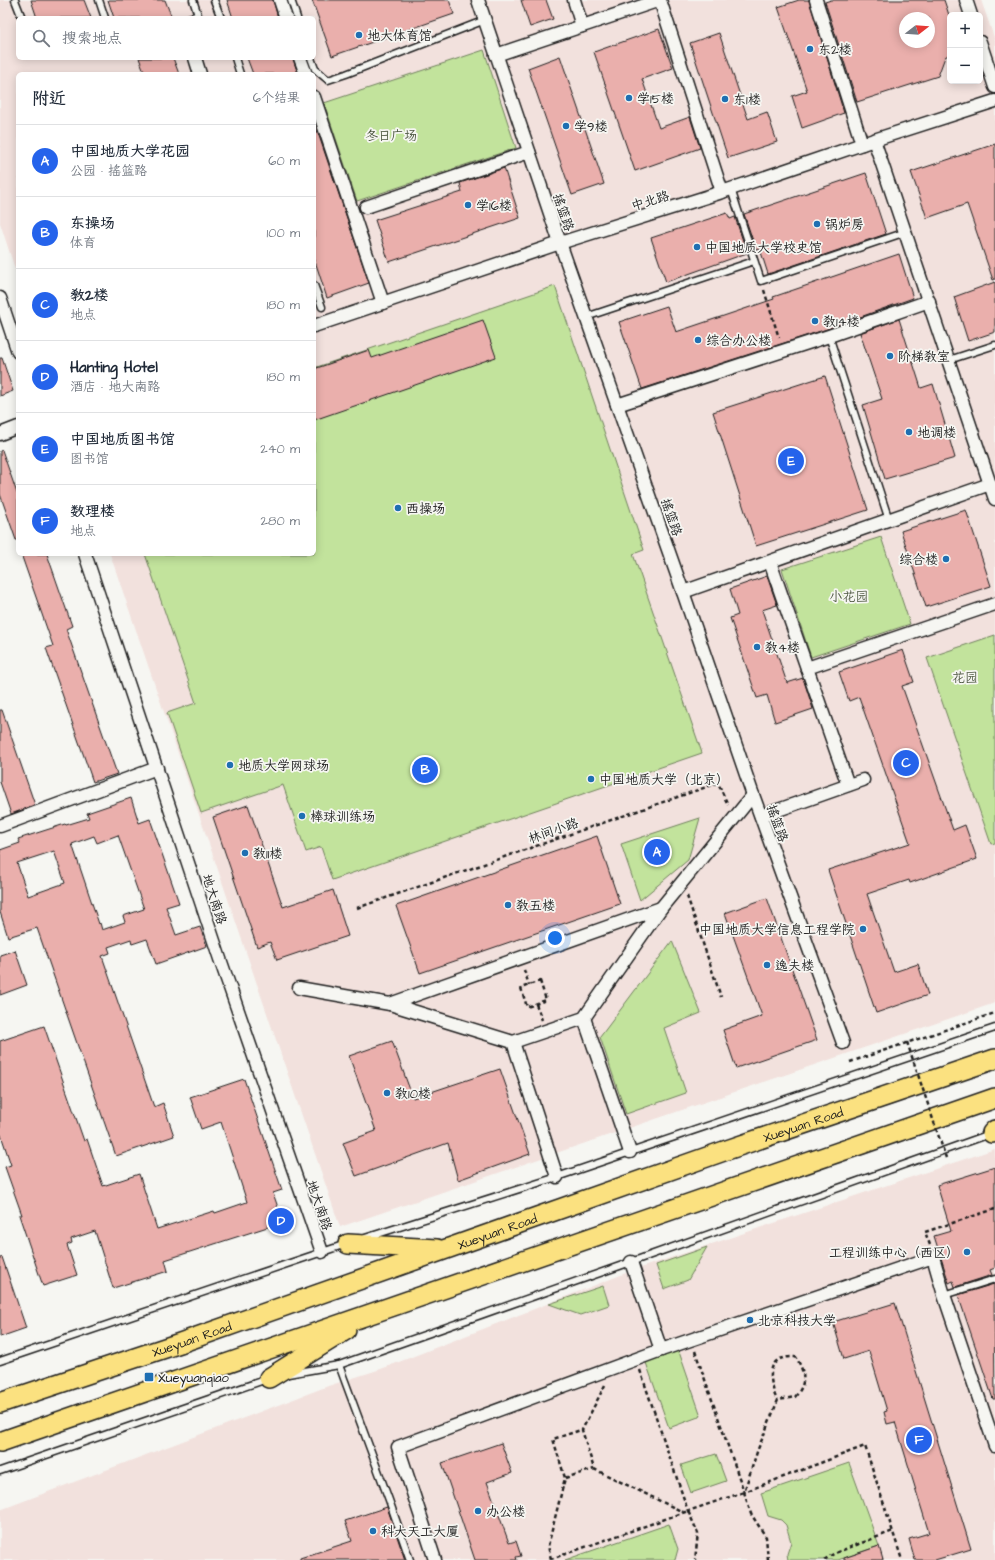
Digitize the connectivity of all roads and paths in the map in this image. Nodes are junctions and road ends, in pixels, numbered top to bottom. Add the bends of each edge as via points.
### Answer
1 (15, 0) edge
2 (99, 0) edge
3 (193, 0) edge
4 (214, 0) edge
5 (280, 0) edge
6 (291, 0) edge
7 (478, 0) edge
8 (574, 0) edge
9 (660, 0) edge
10 (816, 0) edge
11 (966, 0) edge
12 (970, 12) edge
13 (21, 16) edge
14 (104, 16) edge
15 (195, 16) edge
16 (220, 16) edge
17 (285, 16) edge
18 (296, 16) edge
19 (485, 20) junction
20 (582, 26) junction
21 (982, 48) edge
22 (496, 55) junction
23 (196, 60) edge
24 (236, 60) edge
25 (301, 60) edge
26 (312, 60) edge
27 (199, 72) edge
28 (239, 72) edge
29 (305, 72) edge
30 (995, 87) edge
31 (995, 101) edge
32 (316, 110) edge
33 (318, 124) edge
34 (874, 140) junction
35 (862, 144) junction
36 (529, 152) junction
37 (726, 190) junction
38 (366, 207) dead end
39 (906, 232) junction
40 (560, 243) junction
41 (754, 261) junction
42 (761, 282) junction
43 (316, 290) edge
44 (0, 298) edge
45 (929, 301) junction
46 (383, 303) junction
47 (322, 307) dead end
48 (586, 318) junction
49 (316, 325) edge
50 (829, 336) junction
51 (995, 345) edge
52 (16, 346) edge
53 (784, 351) junction
54 (949, 360) junction
55 (617, 405) junction
56 (16, 428) edge
57 (0, 434) edge
58 (990, 484) junction
59 (995, 499) edge
60 (889, 520) junction
61 (86, 556) edge
62 (770, 562) junction
63 (683, 592) junction
64 (995, 604) edge
65 (807, 668) junction
66 (157, 768) junction
67 (863, 780) dead end
68 (848, 785) junction
69 (753, 795) junction
70 (761, 816) junction
71 (734, 818) junction
72 (0, 826) edge
73 (682, 882) junction
74 (356, 908) dead end
75 (661, 908) junction
76 (529, 985) joint
77 (299, 988) dead end
78 (721, 996) dead end
79 (390, 1004) junction
80 (995, 1013) edge
81 (584, 1018) junction
82 (995, 1028) edge
83 (513, 1042) junction
84 (907, 1042) junction
85 (843, 1043) dead end
86 (995, 1059) edge
87 (850, 1062) dead end
88 (995, 1098) edge
89 (994, 1132) edge
90 (630, 1152) junction
91 (946, 1158) dead end
92 (557, 1177) junction
93 (995, 1209) edge
94 (348, 1244) junction
95 (446, 1250) junction
96 (322, 1252) junction
97 (934, 1257) junction
98 (631, 1262) junction
99 (995, 1279) edge
100 (944, 1296) junction
101 (374, 1313) junction
102 (692, 1341) junction
103 (661, 1350) junction
104 (637, 1360) junction
105 (0, 1361) edge
106 (339, 1364) junction
107 (618, 1367) junction
108 (269, 1378) junction
109 (778, 1400) junction
110 (0, 1403) edge
111 (582, 1430) junction
112 (0, 1442) edge
113 (995, 1446) edge
114 (594, 1469) junction
115 (0, 1471) edge
116 (565, 1478) junction
117 (744, 1492) junction
118 (688, 1511) junction
119 (683, 1512) junction
120 (893, 1531) junction
121 (551, 1559) edge
122 (410, 1560) edge
123 (435, 1560) edge
124 (695, 1560) edge
125 (768, 1560) edge
126 (824, 1560) edge
127 (902, 1560) edge

1 - 13 lane
2 - 14 lane
3 - 15 lane via 198,15
4 - 16 lane
5 - 17 street
6 - 18 lane
7 - 19 street, 摇篮路
8 - 20 street
9 - 20 street
9 - 37 street
10 - 35 street
11 - 12 street
19 - 22 street, 摇篮路
19 - 26 lane via 328,80 315,69
20 - 22 street
21 - 30 street
22 - 36 street, 摇篮路
23 - 27 street
24 - 28 lane
25 - 29 street
31 - 34 street, 中北路
32 - 33 street
33 - 46 street
34 - 35 street, 中北路
34 - 39 street
35 - 37 street, 中北路
36 - 38 street
36 - 40 street, 摇篮路
37 - 40 street, 中北路
37 - 41 lane
39 - 42 lane
39 - 45 street
40 - 46 street, 中北路
40 - 48 street, 摇篮路
41 - 42 lane
41 - 48 lane
42 - 53 path
43 - 47 lane
44 - 52 street
45 - 50 street
45 - 54 street
46 - 49 street, 中北路
48 - 55 street, 摇篮路
50 - 53 street
50 - 60 lane
51 - 54 lane
53 - 55 street
54 - 58 street
55 - 63 street, 摇篮路
56 - 57 street
58 - 59 street
58 - 60 street
60 - 62 street
61 - 66 street, 地大南路
62 - 63 street
62 - 65 street
63 - 69 street, 摇篮路
64 - 65 street
65 - 68 street
66 - 72 street
66 - 96 street, 地大南路
67 - 68 street
68 - 70 street
69 - 70 street, 摇篮路
69 - 71 street
70 - 85 street, 摇篮路
71 - 73 street
71 - 74 path, 林间小路 via 718,783
73 - 75 street
73 - 78 path
75 - 79 street
75 - 81 street
76 - 76 path via 540,981 546,1000 527,1007 521,988
77 - 79 street
79 - 83 street
80 - 84 path
81 - 83 street
81 - 90 street
82 - 90 lane
83 - 92 street
84 - 87 path
84 - 91 path, bridge
86 - 95 main road, Xueyuan Road via 737,1146
88 - 101 main road
89 - 98 lane
90 - 92 lane
92 - 94 lane
93 - 97 path via 925,1232
94 - 95 main road
94 - 96 lane
95 - 110 main road, Xueyuan Road
96 - 105 lane
97 - 100 street
97 - 102 street
98 - 103 street
98 - 106 lane
99 - 100 lane
100 - 113 street
101 - 108 main road
101 - 112 main road via 191,1374
102 - 103 street
102 - 117 path
103 - 104 street
104 - 107 street
104 - 118 path
106 - 108 lane
106 - 122 lane
107 - 111 path via 600,1393
107 - 123 street via 398,1447
108 - 115 lane
109 - 109 path via 795,1397 802,1389 804,1380 796,1357 786,1356 775,1362 771,1371
109 - 117 path
111 - 114 path
111 - 116 path via 553,1439
114 - 116 path
114 - 119 path
116 - 121 path via 548,1546
117 - 118 path
117 - 120 path via 865,1446
117 - 125 path via 751,1514 766,1537
118 - 119 path
118 - 124 path via 698,1533
119 - 121 path
120 - 126 path via 835,1552
120 - 127 path

